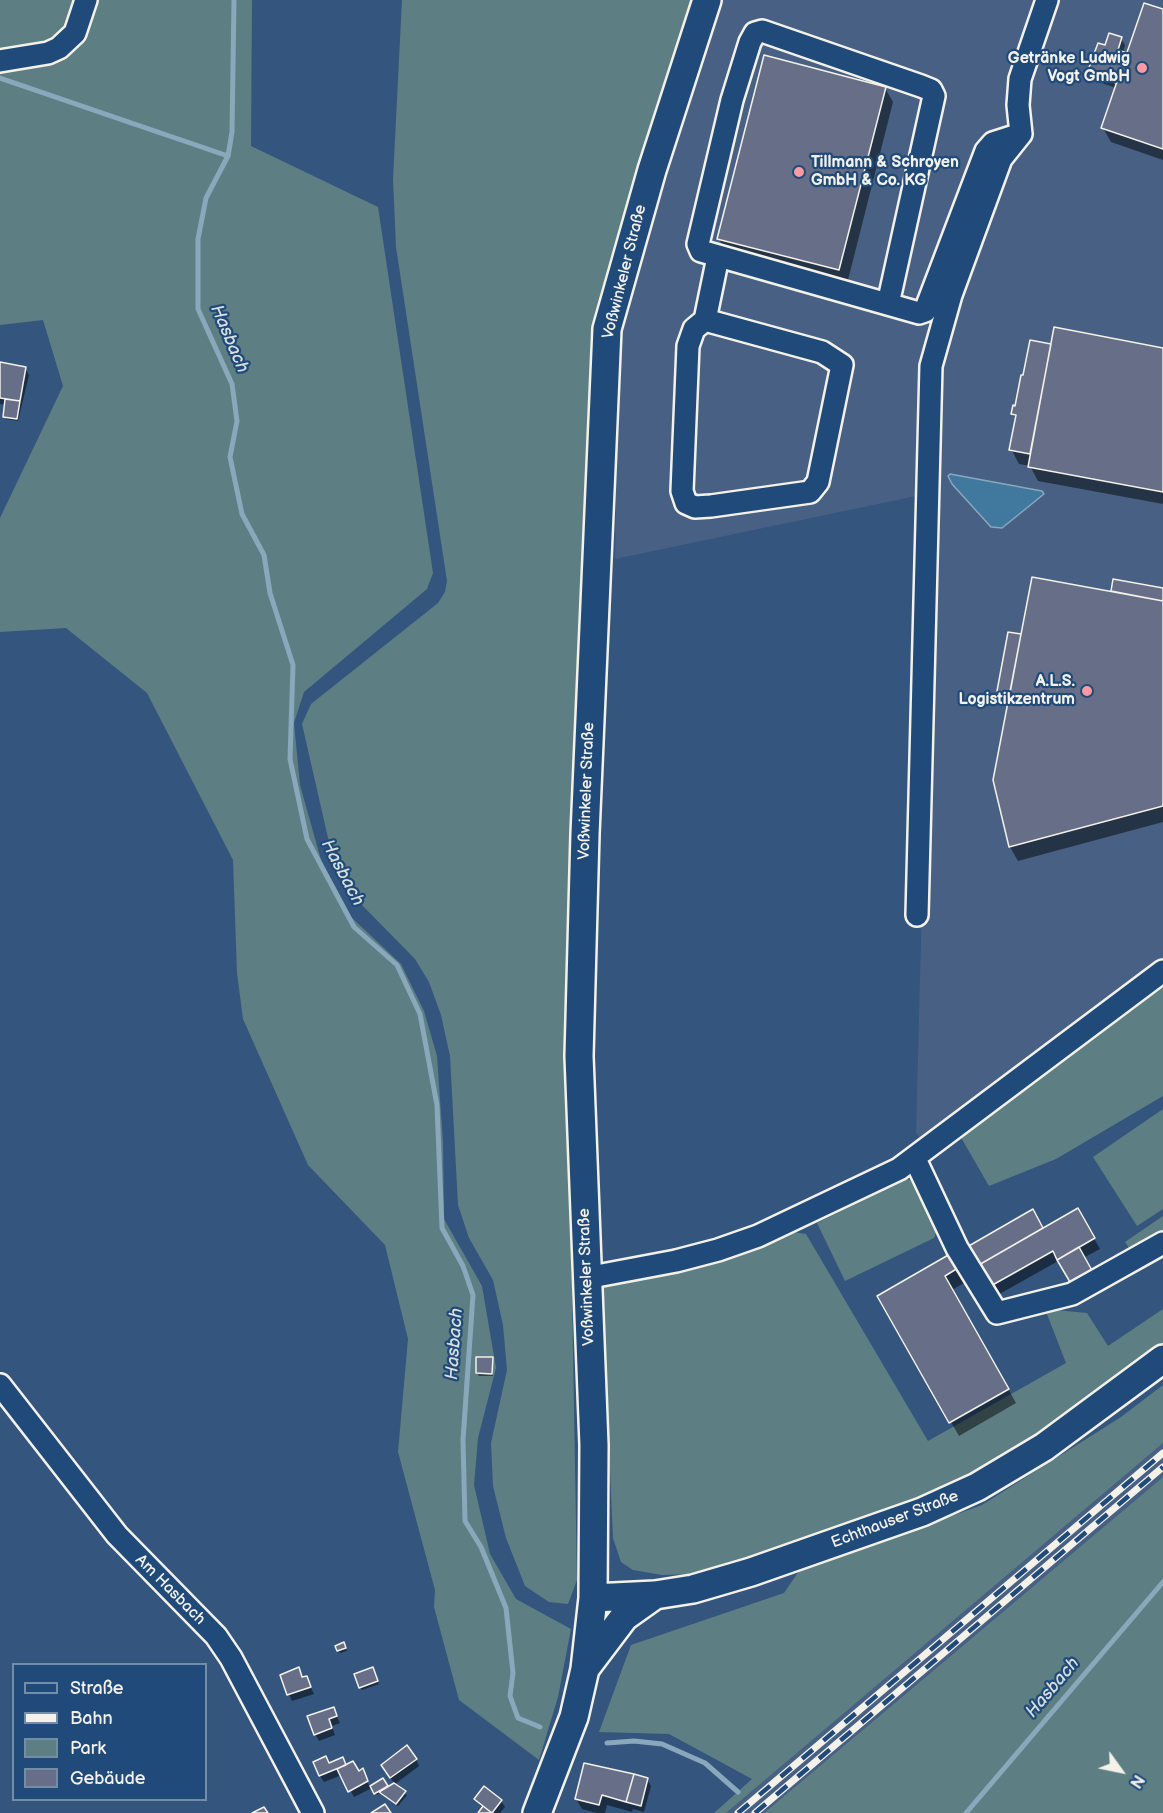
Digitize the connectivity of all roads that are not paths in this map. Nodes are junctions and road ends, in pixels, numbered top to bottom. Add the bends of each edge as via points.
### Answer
1 (86, 0) edge
2 (707, 0) edge
3 (1047, 0) edge
4 (0, 61) edge
5 (1021, 134) junction
6 (718, 257) junction
7 (888, 304) junction
8 (705, 320) junction
9 (917, 915) dead end
10 (1163, 971) edge
11 (915, 1159) junction
12 (1163, 1243) edge
13 (586, 1278) junction
14 (1163, 1359) edge
15 (0, 1385) edge
16 (655, 1595) junction
17 (593, 1598) junction
18 (585, 1669) junction
19 (314, 1813) edge
20 (537, 1813) edge

1 - 4 street via 75,33 59,48
2 - 13 main road, Voßwinkeler Straße via 652,170 607,329 579,1056
3 - 5 street via 1020,78
5 - 7 street via 993,143 986,151 925,311 919,313
5 - 9 street via 1001,159 951,295 932,366
6 - 7 street
6 - 7 street via 701,251 698,244 732,100 750,42 755,33 762,31 921,86 934,96
6 - 8 street
8 - 8 street via 822,352 842,365 818,482 810,492 711,506 686,503 682,491 688,346 694,329
10 - 11 street
11 - 12 street via 957,1248 997,1313 1072,1294
11 - 13 street via 758,1236 676,1261
13 - 17 main road, Voßwinkeler Straße via 594,1445
14 - 16 main road, Echthauser Straße via 1044,1447 958,1496 896,1522 751,1572 693,1589
15 - 19 street, Am Hasbach via 117,1535 216,1636
16 - 17 main road, Echthauser Straße
16 - 18 main road via 624,1617
17 - 18 main road, Voßwinkeler Straße
18 - 20 main road, Voßwinkeler Straße via 574,1717

